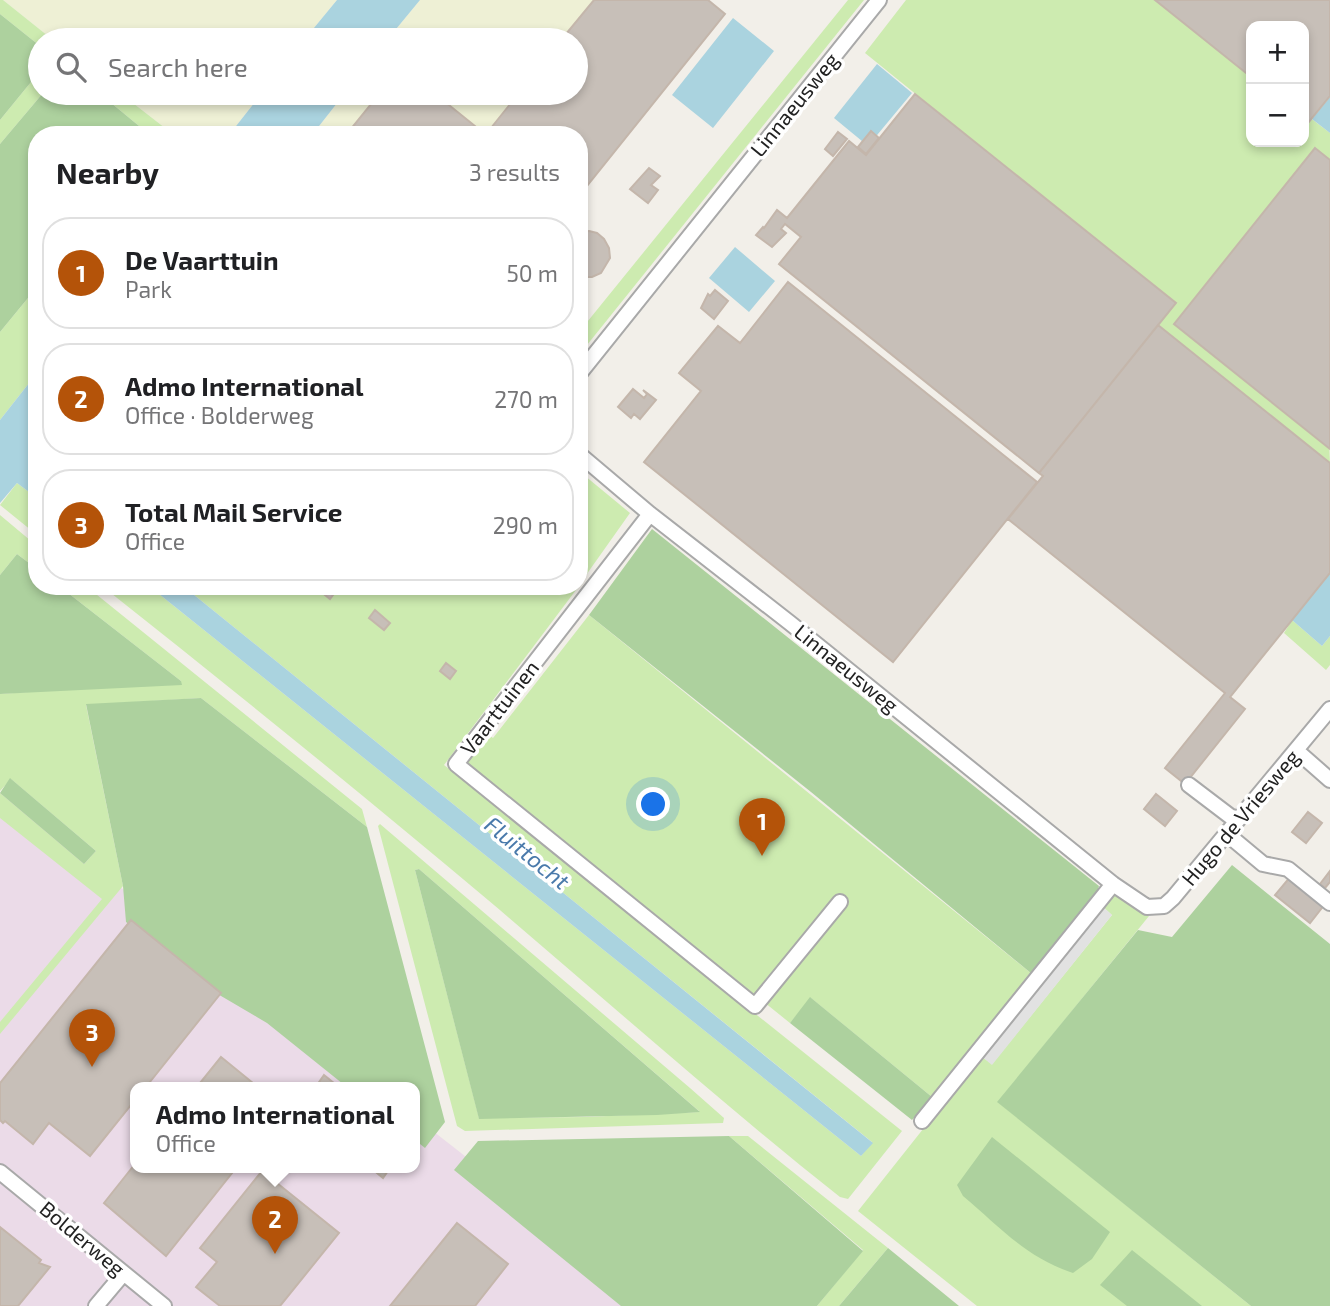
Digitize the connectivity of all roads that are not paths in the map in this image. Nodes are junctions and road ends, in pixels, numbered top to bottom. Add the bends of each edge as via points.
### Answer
1 (879, 0) edge
2 (588, 363) edge
3 (588, 462) edge
4 (649, 514) junction
5 (588, 593) edge
6 (586, 595) edge
7 (1330, 709) edge
8 (1297, 751) junction
9 (1330, 780) edge
10 (1189, 785) dead end
11 (1236, 820) junction
12 (1227, 834) junction
13 (1114, 884) junction
14 (840, 902) dead end
15 (1330, 903) edge
16 (1141, 905) joint
17 (922, 1121) dead end
18 (0, 1172) edge
19 (123, 1274) junction
20 (96, 1306) edge
21 (164, 1306) edge

1 - 2 street, Linnaeusweg
3 - 4 street, Linnaeusweg
4 - 5 street, Vaarttuinen
4 - 13 street, Linnaeusweg
6 - 14 street, Vaarttuinen via 456,764 755,1006
7 - 8 street, Hugo de Vriesweg
8 - 9 street
8 - 11 street, Hugo de Vriesweg
10 - 11 street
11 - 12 street, Hugo de Vriesweg
12 - 15 street via 1264,864 1288,869
12 - 16 street, Hugo de Vriesweg via 1169,902 1153,908
13 - 16 street, Linnaeusweg
13 - 17 street
18 - 19 street, Bolderweg
19 - 20 street
19 - 21 street, Bolderweg

